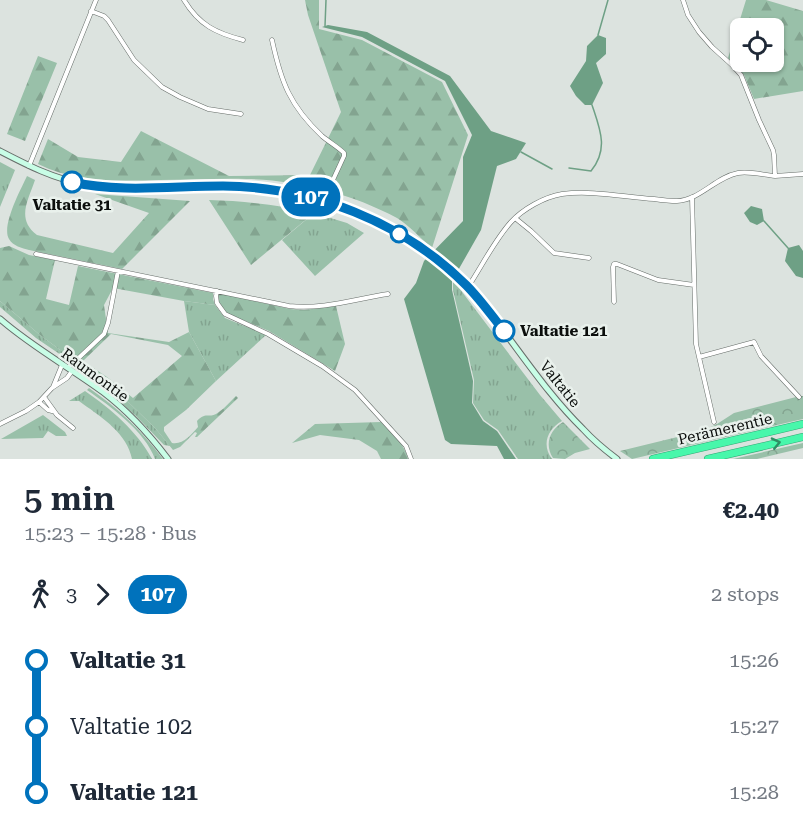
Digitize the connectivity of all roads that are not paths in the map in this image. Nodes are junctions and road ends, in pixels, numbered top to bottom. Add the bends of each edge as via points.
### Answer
1 (96, 0) edge
2 (184, 0) edge
3 (683, 0) edge
4 (91, 11) junction
5 (243, 40) dead end
6 (272, 40) dead end
7 (241, 114) dead end
8 (0, 151) edge
9 (29, 166) junction
10 (803, 174) edge
11 (775, 176) junction
12 (692, 197) junction
13 (326, 201) junction
14 (515, 218) junction
15 (36, 254) dead end
16 (589, 258) dead end
17 (118, 271) junction
18 (694, 285) junction
19 (468, 287) junction
20 (217, 291) junction
21 (388, 294) dead end
22 (614, 302) dead end
23 (0, 319) edge
24 (699, 357) junction
25 (67, 368) junction
26 (52, 388) junction
27 (44, 397) junction
28 (799, 397) dead end
29 (39, 402) junction
30 (52, 411) junction
31 (714, 422) dead end
32 (0, 424) edge
33 (803, 424) edge
34 (73, 428) dead end
35 (803, 437) edge
36 (168, 459) edge
37 (411, 459) edge
38 (617, 459) edge
39 (653, 459) edge
40 (708, 459) edge

1 - 4 street
2 - 5 street via 206,25 222,35
3 - 11 street via 699,32 745,82 773,150
4 - 7 street via 108,20 134,60 162,87 208,108
4 - 9 street
6 - 13 street via 290,98 308,122 344,153
8 - 9 main road, Valtatie
9 - 13 main road, Valtatie via 61,179 98,187 249,187
10 - 11 street
11 - 12 street via 739,172
12 - 14 street via 678,201 561,195 528,208
12 - 18 street
13 - 19 main road, Valtatie via 410,240
14 - 16 street via 554,253
14 - 19 street
15 - 17 street
17 - 20 street
17 - 25 street via 104,333
18 - 22 street via 658,280 614,264
18 - 24 street
19 - 38 main road, Valtatie via 567,412
20 - 21 street via 304,308
20 - 37 street via 218,305 225,314 268,334 355,390 406,446
23 - 25 main road, Raumontie
24 - 28 street via 754,342 761,356
24 - 31 street
25 - 26 street
25 - 26 street via 67,378
25 - 36 main road, Raumontie via 120,406
26 - 27 street
27 - 29 street
27 - 30 street
29 - 30 street
29 - 32 street
30 - 34 street
33 - 39 highway, Perämerentie
40 -> 35 highway, Perämerentie

